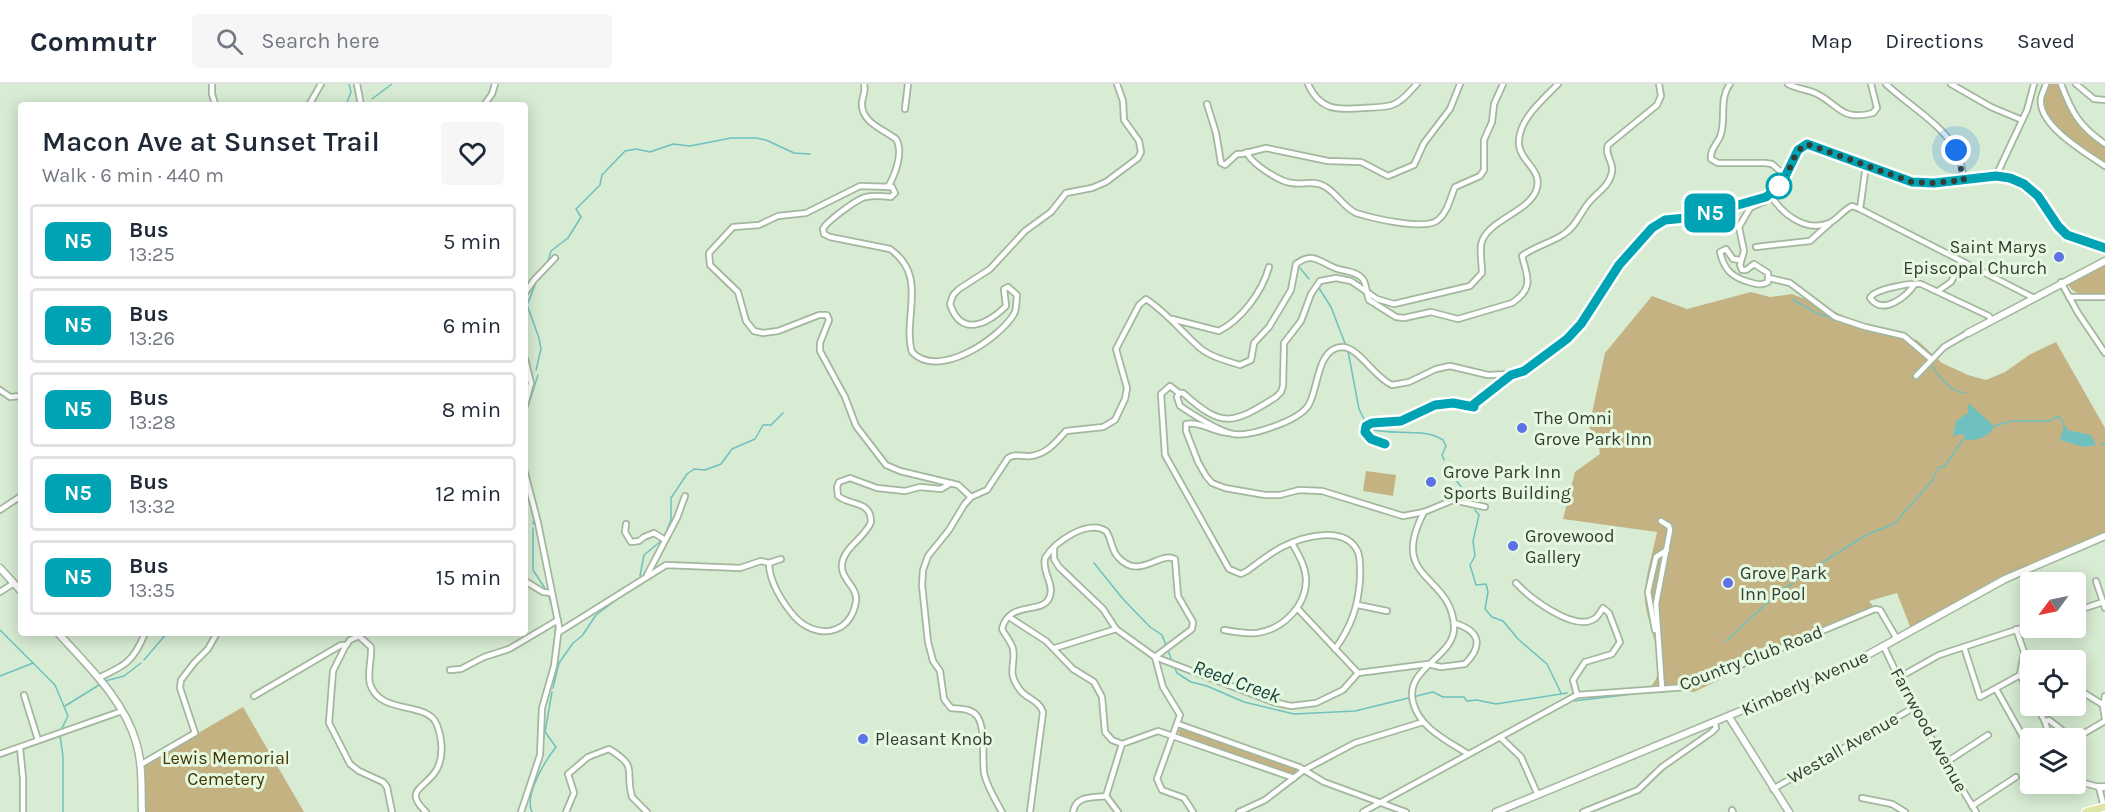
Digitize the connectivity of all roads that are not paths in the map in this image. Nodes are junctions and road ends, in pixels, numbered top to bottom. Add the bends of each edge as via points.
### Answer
1 (212, 84) edge
2 (321, 84) edge
3 (357, 84) edge
4 (495, 84) edge
5 (864, 84) edge
6 (908, 84) edge
7 (1117, 84) edge
8 (1308, 84) edge
9 (1417, 84) edge
10 (1460, 84) edge
11 (1503, 84) edge
12 (1558, 84) edge
13 (1659, 84) edge
14 (1730, 84) edge
15 (1788, 84) edge
16 (1871, 84) edge
17 (1886, 84) edge
18 (1951, 84) edge
19 (2034, 84) edge
20 (2046, 84) edge
21 (2061, 84) edge
22 (2076, 84) edge
23 (2105, 100) edge
24 (214, 102) edge
25 (311, 102) edge
26 (360, 102) edge
27 (486, 102) edge
28 (1207, 105) dead end
29 (905, 109) dead end
30 (2022, 120) junction
31 (2105, 144) edge
32 (1247, 152) junction
33 (1866, 165) junction
34 (2105, 166) edge
35 (1996, 176) junction
36 (1787, 177) junction
37 (1964, 180) junction
38 (888, 187) junction
39 (1768, 196) junction
40 (1860, 209) junction
41 (1829, 224) junction
42 (1756, 247) dead end
43 (2105, 248) edge
44 (555, 258) dead end
45 (1740, 260) junction
46 (2105, 261) edge
47 (1962, 262) junction
48 (1269, 267) dead end
49 (1769, 278) junction
50 (2061, 282) junction
51 (1915, 284) junction
52 (528, 289) edge
53 (1938, 291) junction
54 (1366, 292) junction
55 (2032, 297) junction
56 (2069, 297) junction
57 (2105, 297) edge
58 (1172, 319) junction
59 (1991, 320) junction
60 (1968, 333) joint
61 (2105, 353) edge
62 (1931, 359) junction
63 (528, 371) edge
64 (1916, 376) dead end
65 (0, 390) edge
66 (1179, 393) junction
67 (528, 394) edge
68 (18, 396) edge
69 (1230, 433) junction
70 (951, 483) junction
71 (528, 484) edge
72 (685, 496) dead end
73 (971, 497) junction
74 (18, 498) edge
75 (1485, 507) dead end
76 (0, 510) edge
77 (1424, 512) junction
78 (1661, 521) dead end
79 (626, 525) dead end
80 (2105, 536) edge
81 (664, 540) junction
82 (1292, 543) junction
83 (1054, 548) junction
84 (1667, 550) junction
85 (781, 559) dead end
86 (769, 563) junction
87 (0, 568) edge
88 (647, 575) junction
89 (2096, 581) dead end
90 (14, 583) junction
91 (528, 583) edge
92 (1516, 583) dead end
93 (18, 588) edge
94 (0, 592) edge
95 (551, 593) junction
96 (1358, 604) junction
97 (2104, 605) edge
98 (2086, 608) edge
99 (1298, 609) junction
100 (1387, 611) dead end
101 (1009, 617) junction
102 (558, 620) junction
103 (1454, 623) junction
104 (2020, 628) edge
105 (1116, 629) junction
106 (2016, 629) junction
107 (1224, 630) dead end
108 (558, 632) junction
109 (1657, 632) junction
110 (61, 636) edge
111 (144, 636) edge
112 (215, 636) edge
113 (1897, 639) junction
114 (346, 645) junction
115 (1884, 647) junction
116 (1964, 647) junction
117 (1055, 648) junction
118 (1335, 649) junction
119 (2023, 650) edge
120 (1155, 657) junction
121 (1428, 664) junction
122 (450, 670) dead end
123 (1358, 674) junction
124 (2020, 675) edge
125 (98, 678) junction
126 (1898, 678) junction
127 (1662, 689) junction
128 (1996, 689) junction
129 (1577, 694) junction
130 (2086, 694) edge
131 (24, 696) dead end
132 (254, 696) dead end
133 (2105, 696) edge
134 (2104, 706) edge
135 (1913, 708) junction
136 (122, 711) junction
137 (2042, 716) edge
138 (1729, 717) junction
139 (2105, 720) edge
140 (1423, 722) junction
141 (2045, 722) junction
142 (1715, 723) junction
143 (1178, 724) junction
144 (2047, 728) edge
145 (2061, 728) edge
146 (2086, 731) edge
147 (2020, 732) edge
148 (1173, 734) junction
149 (1988, 735) dead end
150 (1500, 737) junction
151 (38, 740) junction
152 (1122, 744) junction
153 (20, 748) junction
154 (0, 753) edge
155 (1468, 754) junction
156 (1945, 763) junction
157 (140, 765) junction
158 (1304, 770) junction
159 (2016, 777) dead end
160 (1294, 778) junction
161 (2086, 783) edge
162 (2102, 787) edge
163 (1773, 789) junction
164 (1537, 793) junction
165 (1106, 796) junction
166 (1862, 798) dead end
167 (1380, 803) junction
168 (1972, 806) junction
169 (1506, 810) edge
170 (2102, 810) edge
171 (23, 812) edge
172 (142, 812) edge
173 (392, 812) edge
174 (426, 812) edge
175 (520, 812) edge
176 (566, 812) edge
177 (647, 812) edge
178 (1002, 812) edge
179 (1030, 812) edge
180 (1073, 812) edge
181 (1118, 812) edge
182 (1193, 812) edge
183 (1239, 812) edge
184 (1363, 812) edge
185 (1406, 812) edge
186 (1496, 812) edge
187 (1585, 812) edge
188 (1789, 812) edge
189 (1905, 812) edge
190 (1976, 812) edge
191 (2086, 812) edge

1 - 24 street
2 - 25 street
3 - 26 street
4 - 27 street
5 - 38 street via 864,114 868,121 896,139 899,146 894,177
6 - 29 street
7 - 38 street via 1124,120 1139,141 1138,158 1106,182 1066,193 990,269 953,295 950,304 956,317 976,325 993,319 1006,306 1004,289 1008,287 1017,296 1015,313 998,332 982,346 961,356 924,359 912,351 910,276 896,254 824,234 822,229 828,222 862,198 893,196 895,189
8 - 9 street via 1325,106 1342,109 1391,105
10 - 32 street via 1450,109 1424,143 1414,165 1388,177 1361,162 1328,161 1266,148
11 - 32 street via 1484,140 1484,170 1480,176 1455,187 1438,221 1426,225 1356,213 1325,186 1288,183 1255,164
12 - 54 street via 1530,114 1519,141 1522,154 1537,175 1535,193 1485,236 1481,245 1482,273 1470,286 1394,304
13 - 54 street via 1657,105 1608,145 1613,170 1605,187 1588,203 1576,224 1522,256 1529,274 1519,299 1458,319 1431,312 1404,318 1369,300
14 - 36 street via 1712,159 1718,164 1772,164
15 - 16 street via 1815,93 1840,111 1859,115 1876,110
17 - 37 street via 1952,144
18 - 30 street
19 - 30 street
20 - 34 street via 2041,105 2055,129
21 - 31 street via 2072,114
22 - 23 street via 2086,95
28 - 32 street via 1221,163 1225,165 1235,155
30 - 35 street
33 - 36 street via 1807,144 1798,150
33 - 37 street via 1912,182
33 - 40 street
35 - 37 street
35 - 43 street via 2024,184 2067,235
36 - 39 street
38 - 70 street via 860,186 806,213 778,216 759,225 733,226 709,253 708,261 738,292 746,321 754,331 778,331 826,315 829,320 820,351 856,426 892,469
39 - 41 street via 1788,216 1806,224
39 - 45 street via 1748,210 1739,227 1744,251
39 - 69 street via 1696,217 1665,220 1652,228 1619,265 1581,324 1524,371 1488,375 1450,366 1392,385 1374,373 1356,351 1335,348 1327,354 1310,404 1293,420
40 - 41 street via 1852,206
40 - 47 street
41 - 42 street via 1810,241
44 - 52 street
45 - 49 street via 1742,270 1758,265
45 - 49 street via 1726,249 1720,252 1723,265 1739,280 1764,285
46 - 50 street
47 - 53 street via 1951,282
47 - 55 street
48 - 58 street via 1262,286 1238,318 1219,331
49 - 62 street via 1790,283 1835,317 1904,336
50 - 55 street
50 - 56 street
51 - 51 street via 1890,304 1882,306 1870,298 1872,293
51 - 53 street
53 - 59 street
54 - 58 street via 1363,279 1352,272 1333,268 1316,257 1302,259 1296,264 1291,290 1277,315 1254,343 1251,360 1240,365 1201,348
54 - 66 street via 1343,279 1320,280 1316,284 1301,321 1284,343 1281,392 1261,406 1238,417 1217,418
55 - 59 street
56 - 57 street
56 - 61 street
58 - 73 street via 1146,299 1119,340 1116,349 1127,388 1115,420 1103,427 1069,430 1040,454 1012,455 987,490
59 - 60 street
60 - 62 street
62 - 64 street
63 - 67 street
65 - 68 street via 10,397
66 - 69 street via 1180,406
66 - 82 street via 1170,386 1161,394 1165,455 1229,569 1241,574
69 - 77 street via 1186,424 1198,462 1212,483 1265,495 1322,491 1403,516
70 - 73 street
70 - 86 street via 941,489 903,490 873,488 850,478 839,482 838,496 865,507 871,522 843,558 843,574 855,592 856,601 849,618 836,630 815,631 797,620 771,579
71 - 95 street
72 - 81 street
73 - 178 street via 925,563 922,585 926,631 931,656 942,676 945,703 972,712 982,726 987,785
74 - 76 street
75 - 77 street via 1453,500
77 - 103 street via 1414,533 1412,554 1448,604
78 - 84 street via 1670,530
79 - 81 street via 631,542 654,533
80 - 113 street, Kimberly Avenue via 2005,579
81 - 88 street
82 - 96 street via 1307,537 1328,536 1350,542 1359,557
82 - 99 street via 1306,577
83 - 101 street via 1043,567 1050,583 1047,601 1038,607 1020,608
83 - 105 street via 1059,567 1103,609
83 - 120 street via 1075,534 1098,528 1106,531 1115,554 1127,564 1144,567 1162,558 1175,559 1178,596 1193,622 1192,629
84 - 109 street via 1656,604
84 - 109 street via 1656,557 1648,592
85 - 86 street
86 - 88 street via 761,561 740,568 666,565
87 - 90 street
88 - 108 street
89 - 97 street
90 - 93 street
90 - 94 street
91 - 95 street
92 - 129 street via 1568,620 1591,621 1603,608 1609,613 1620,642 1612,654 1585,662 1573,680
95 - 102 street
96 - 100 street
96 - 118 street
97 - 98 street
99 - 107 street via 1260,633
99 - 118 street
101 - 117 street
101 - 179 street via 1002,629 1014,650 1012,673 1020,690 1036,701 1043,712
102 - 108 street
102 - 122 street via 508,649
103 - 121 street via 1452,638
103 - 121 street via 1477,637 1469,660 1441,667
104 - 106 street
105 - 117 street
105 - 120 street
106 - 116 street
106 - 119 street
108 - 175 street via 554,666 542,708 540,755
109 - 127 street
110 - 125 street
111 - 125 street via 130,660
112 - 157 street via 181,680 195,734
113 - 115 street, Kimberly Avenue
113 - 127 street, Country Club Road via 1880,610 1875,609 1687,687
114 - 132 street
114 - 173 street via 333,671 329,723 350,764 383,782
114 - 174 street via 359,636 369,644 370,679 375,694 384,701 429,715 437,723 440,760 415,798
115 - 126 street, Farrwood Avenue
115 - 138 street, Kimberly Avenue
116 - 126 street via 1939,655
116 - 128 street via 1980,697
117 - 152 street via 1073,669 1094,682 1102,697 1106,732
118 - 123 street
120 - 123 street via 1291,706 1328,699
120 - 143 street via 1163,687 1180,715
121 - 123 street
121 - 140 street via 1419,675 1412,696
124 - 128 street
125 - 136 street
126 - 135 street, Farrwood Avenue
127 - 129 street, Country Club Road
128 - 147 street
129 - 150 street, Country Club Road
130 - 134 street
131 - 151 street
133 - 134 street
134 - 139 street
135 - 156 street, Farrwood Avenue
135 - 163 street, Westall Avenue
136 - 151 street
136 - 157 street via 137,743
137 - 141 street
138 - 142 street, Kimberly Avenue
138 - 163 street
139 - 146 street
140 - 155 street
140 - 158 street via 1355,743
141 - 144 street
141 - 145 street via 2049,720
142 - 164 street, Kimberly Avenue
142 - 187 street via 1716,728 1662,767 1638,790
143 - 148 street
143 - 158 street
148 - 152 street via 1158,730
148 - 160 street
148 - 182 street via 1157,779 1162,790 1184,798
149 - 156 street
150 - 155 street, Country Club Road
150 - 164 street via 1521,757
151 - 153 street
152 - 165 street
153 - 154 street
153 - 171 street
155 - 167 street, Country Club Road
156 - 168 street, Farrwood Avenue
157 - 172 street
158 - 160 street
158 - 167 street via 1324,782
159 - 168 street
160 - 183 street via 1265,800
161 - 162 street
162 - 170 street
163 - 188 street
164 - 169 street, Kimberly Avenue
165 - 180 street via 1081,798
165 - 181 street
166 - 189 street via 1892,804
167 - 184 street, Country Club Road
167 - 185 street
168 - 190 street, Farrwood Avenue
169 - 186 street, Kimberly Avenue
170 - 191 main road
176 - 177 street via 574,793 568,774 588,756 609,749 629,765 632,797

